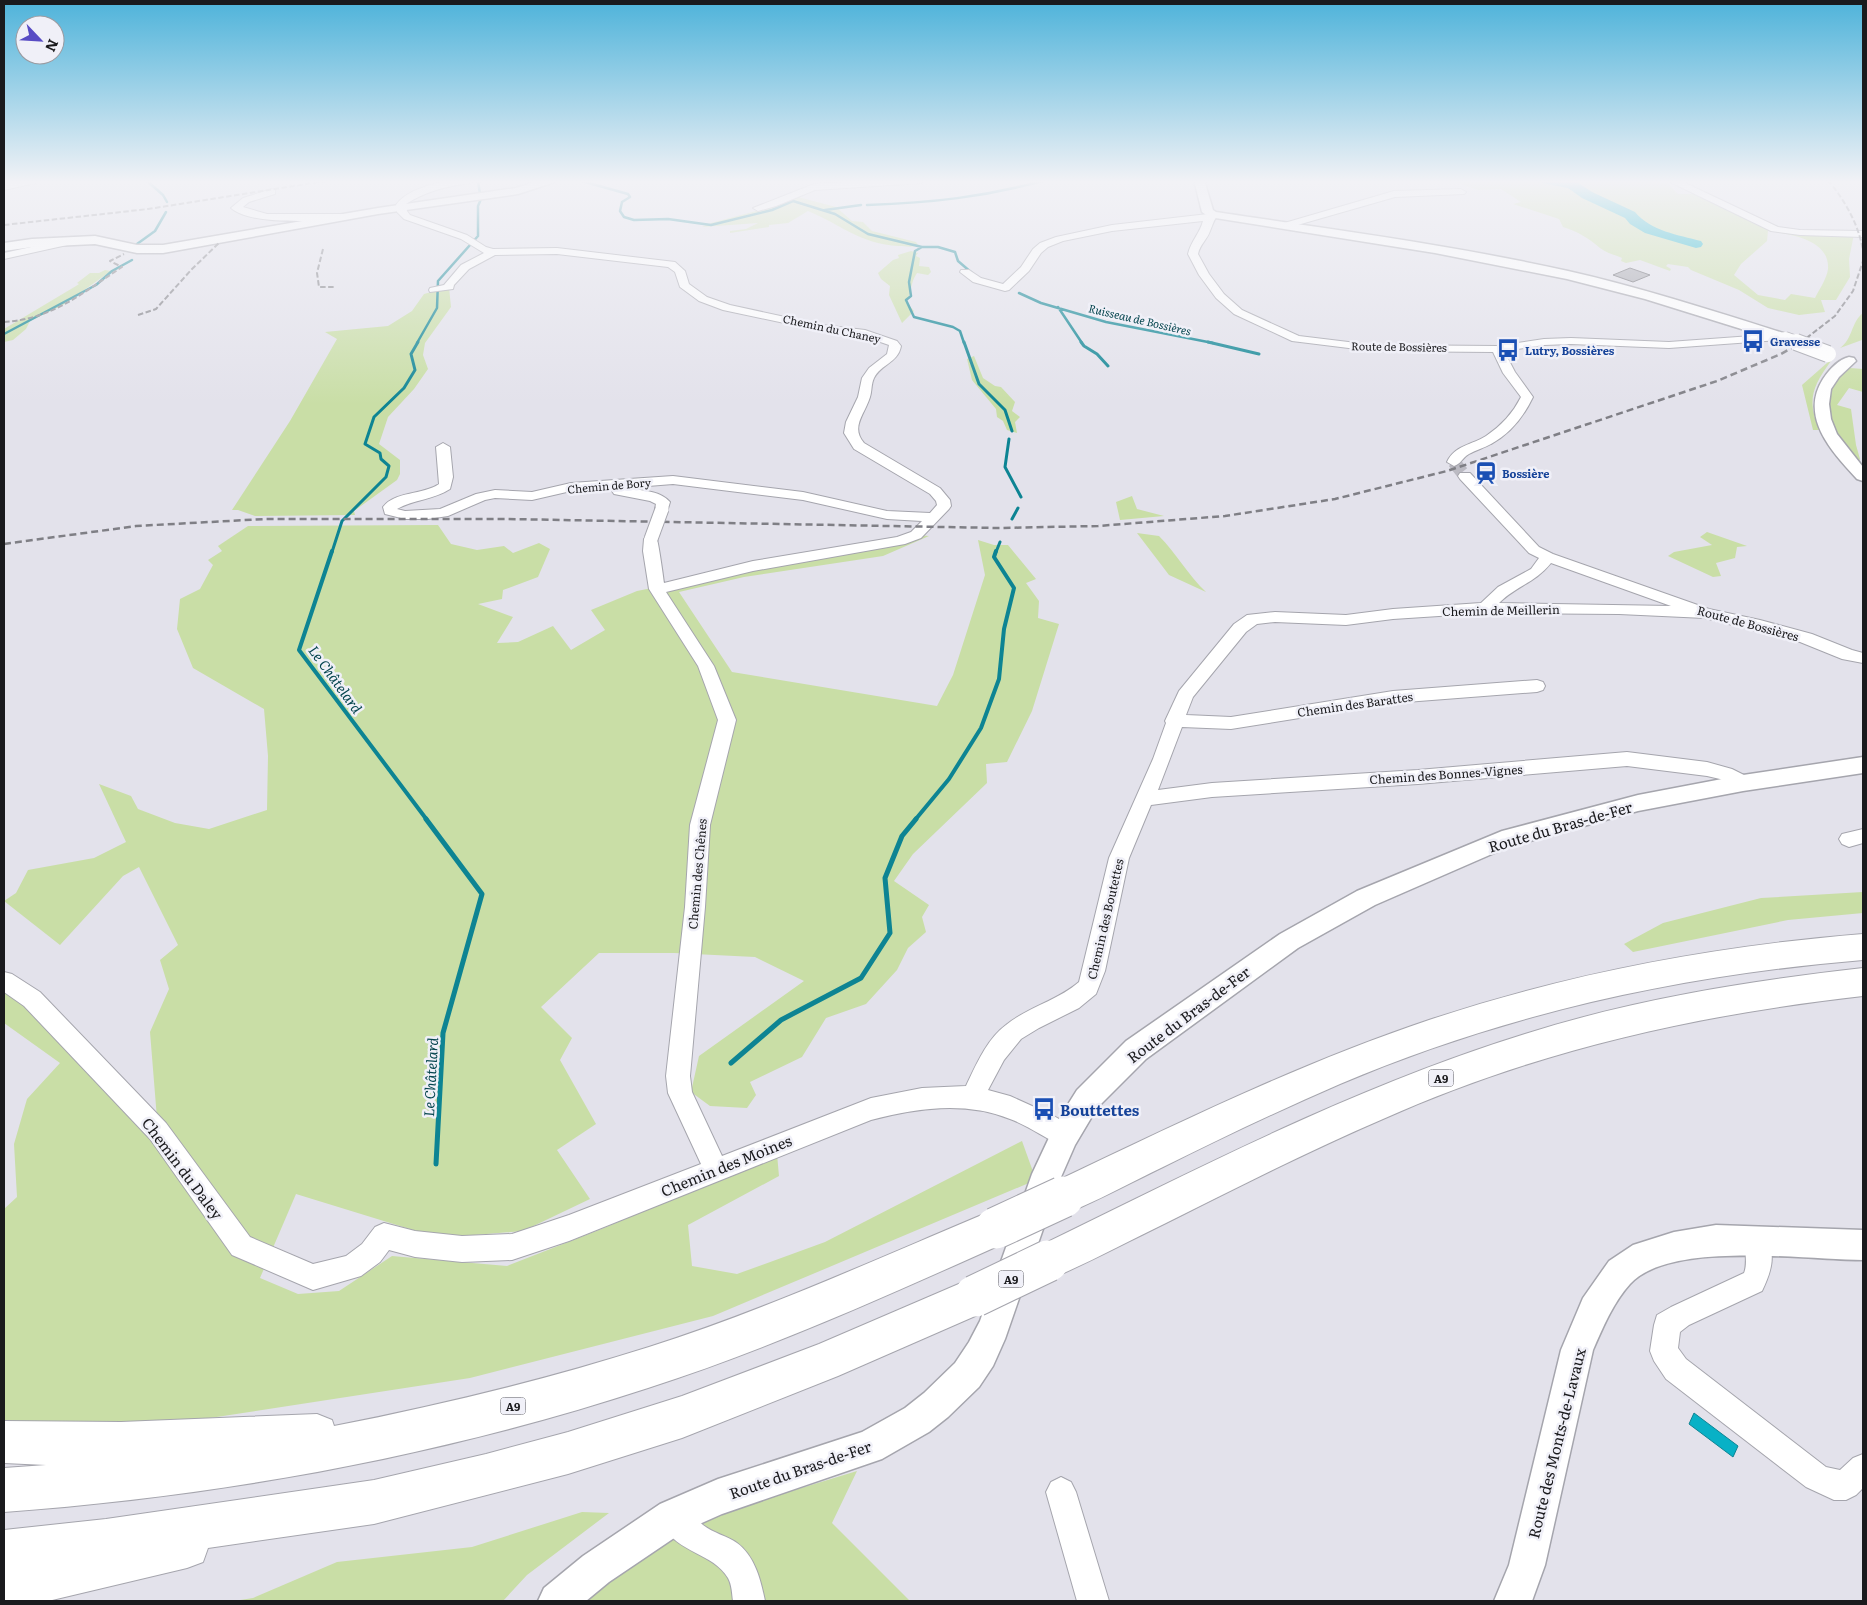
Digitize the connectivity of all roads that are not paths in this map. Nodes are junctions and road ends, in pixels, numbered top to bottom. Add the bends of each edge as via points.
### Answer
1 (488, 255) edge
2 (592, 255) edge
3 (1034, 255) edge
4 (1193, 255) edge
5 (1461, 255) edge
6 (965, 272) dead end
7 (442, 289) dead end
8 (1782, 337) junction
9 (1497, 349) junction
10 (1856, 364) edge
11 (443, 447) dead end
12 (1454, 462) dead end
13 (1465, 476) tunnel mouth
14 (1863, 476) edge
15 (603, 484) junction
16 (936, 515) junction
17 (651, 539) joint
18 (1548, 557) junction
19 (657, 589) junction
20 (1485, 608) junction
21 (1705, 613) junction
22 (1240, 628) joint
23 (1863, 658) edge
24 (1537, 686) dead end
25 (1174, 721) junction
26 (1863, 765) edge
27 (1743, 783) junction
28 (1146, 799) junction
29 (1863, 942) edge
30 (1863, 947) edge
31 (1794, 951) junction
32 (4, 980) edge
33 (1863, 982) edge
34 (972, 1098) junction
35 (1065, 1135) junction
36 (716, 1169) junction
37 (384, 1236) joint
38 (1757, 1242) junction
39 (1863, 1244) edge
40 (423, 1428) junction
41 (4, 1442) edge
42 (1863, 1468) edge
43 (4, 1490) edge
44 (1061, 1492) dead end
45 (374, 1502) junction
46 (673, 1517) junction
47 (4, 1552) edge
48 (4, 1589) edge
49 (557, 1601) edge
50 (748, 1601) edge
51 (1093, 1601) edge
52 (1513, 1601) edge

1 - 7 street via 465,266
2 - 16 street, Chemin du Chaney via 673,264 680,271 684,285 710,302 822,328 865,333 893,343 892,356 866,381 864,396 851,423 851,436 867,452 940,495 944,506
3 - 6 street via 1025,269 1005,288 977,280
4 - 9 street, Route de Bossières via 1220,296 1238,312 1285,335 1373,348
5 - 8 street via 1568,275 1684,306
8 - 9 street via 1669,345 1562,341
8 - 10 street, bridge
9 - 12 street via 1509,373 1527,397 1508,425 1490,440 1458,455
10 - 14 street via 1835,372 1828,380 1820,402 1829,434
11 - 15 street, Chemin de Bory via 445,486 436,492 398,502 390,507 390,511 405,515 436,514 495,494 532,496
13 - 18 street, Route de Bossières via 1534,550
15 - 16 street, Chemin de Bory via 673,480 803,496 887,515
15 - 17 street, bridge via 608,489 654,496 663,502
16 - 19 street via 916,535 900,541 752,566
17 - 19 street via 649,550
18 - 20 street via 1536,572 1503,590
18 - 21 street, Route de Bossières
19 - 36 street, Chemin des Chênes via 706,666 727,720 700,825 678,1076 680,1093
20 - 21 street, Chemin de Meillerin
20 - 22 street, Chemin de Meillerin via 1346,620 1275,617 1253,619
21 - 23 street, Route de Bossières via 1806,638
22 - 25 street, Chemin des Boutettes via 1185,695
24 - 25 street, Chemin des Barattes via 1393,697 1231,723
25 - 28 street, Chemin des Boutettes
26 - 27 street, Route du Bras-de-Fer
27 - 28 street, Chemin des Bonnes-Vignes via 1707,769 1627,759 1212,790
27 - 35 street, Route du Bras-de-Fer via 1638,803 1502,840 1366,898 1289,941 1136,1050 1087,1099
28 - 34 street, Chemin des Boutettes via 1119,858 1088,988 1011,1033 984,1073
29 - 31 main road, A9
30 - 31 main road, A9
31 - 40 main road, A9, bridge via 1624,979 1537,1001 1424,1037 1298,1086 996,1228 752,1331 550,1397
32 - 37 street, Chemin du Daley via 32,999 158,1131 241,1246 314,1278 352,1267 371,1253
33 - 45 main road, A9, bridge via 1688,1008 1614,1024 1499,1058 1420,1086 1333,1124 975,1296 832,1358 682,1417 568,1453
34 - 35 street, Chemin des Moines via 1010,1107
34 - 36 street, Chemin des Moines via 915,1100 871,1108
35 - 46 street, Route du Bras-de-Fer via 1047,1174 994,1328 981,1354 952,1392 917,1420 870,1447 718,1497
36 - 37 street, Chemin des Moines via 569,1228 512,1247 462,1249 415,1244
38 - 39 street, Route des Monts-de-Lavaux
38 - 42 street via 1759,1269 1753,1282 1667,1325 1664,1352 1676,1369 1816,1476 1846,1485
38 - 52 street, Route des Monts-de-Lavaux via 1716,1240 1644,1256 1620,1272 1594,1309 1577,1350 1527,1565
40 - 41 main road via 239,1440 80,1444
40 - 43 main road, A9 via 210,1468
44 - 51 street
45 - 47 main road, A9 via 134,1537
45 - 48 main road
46 - 49 street, Route du Bras-de-Fer via 596,1568
46 - 50 street via 694,1537 727,1554 738,1566

